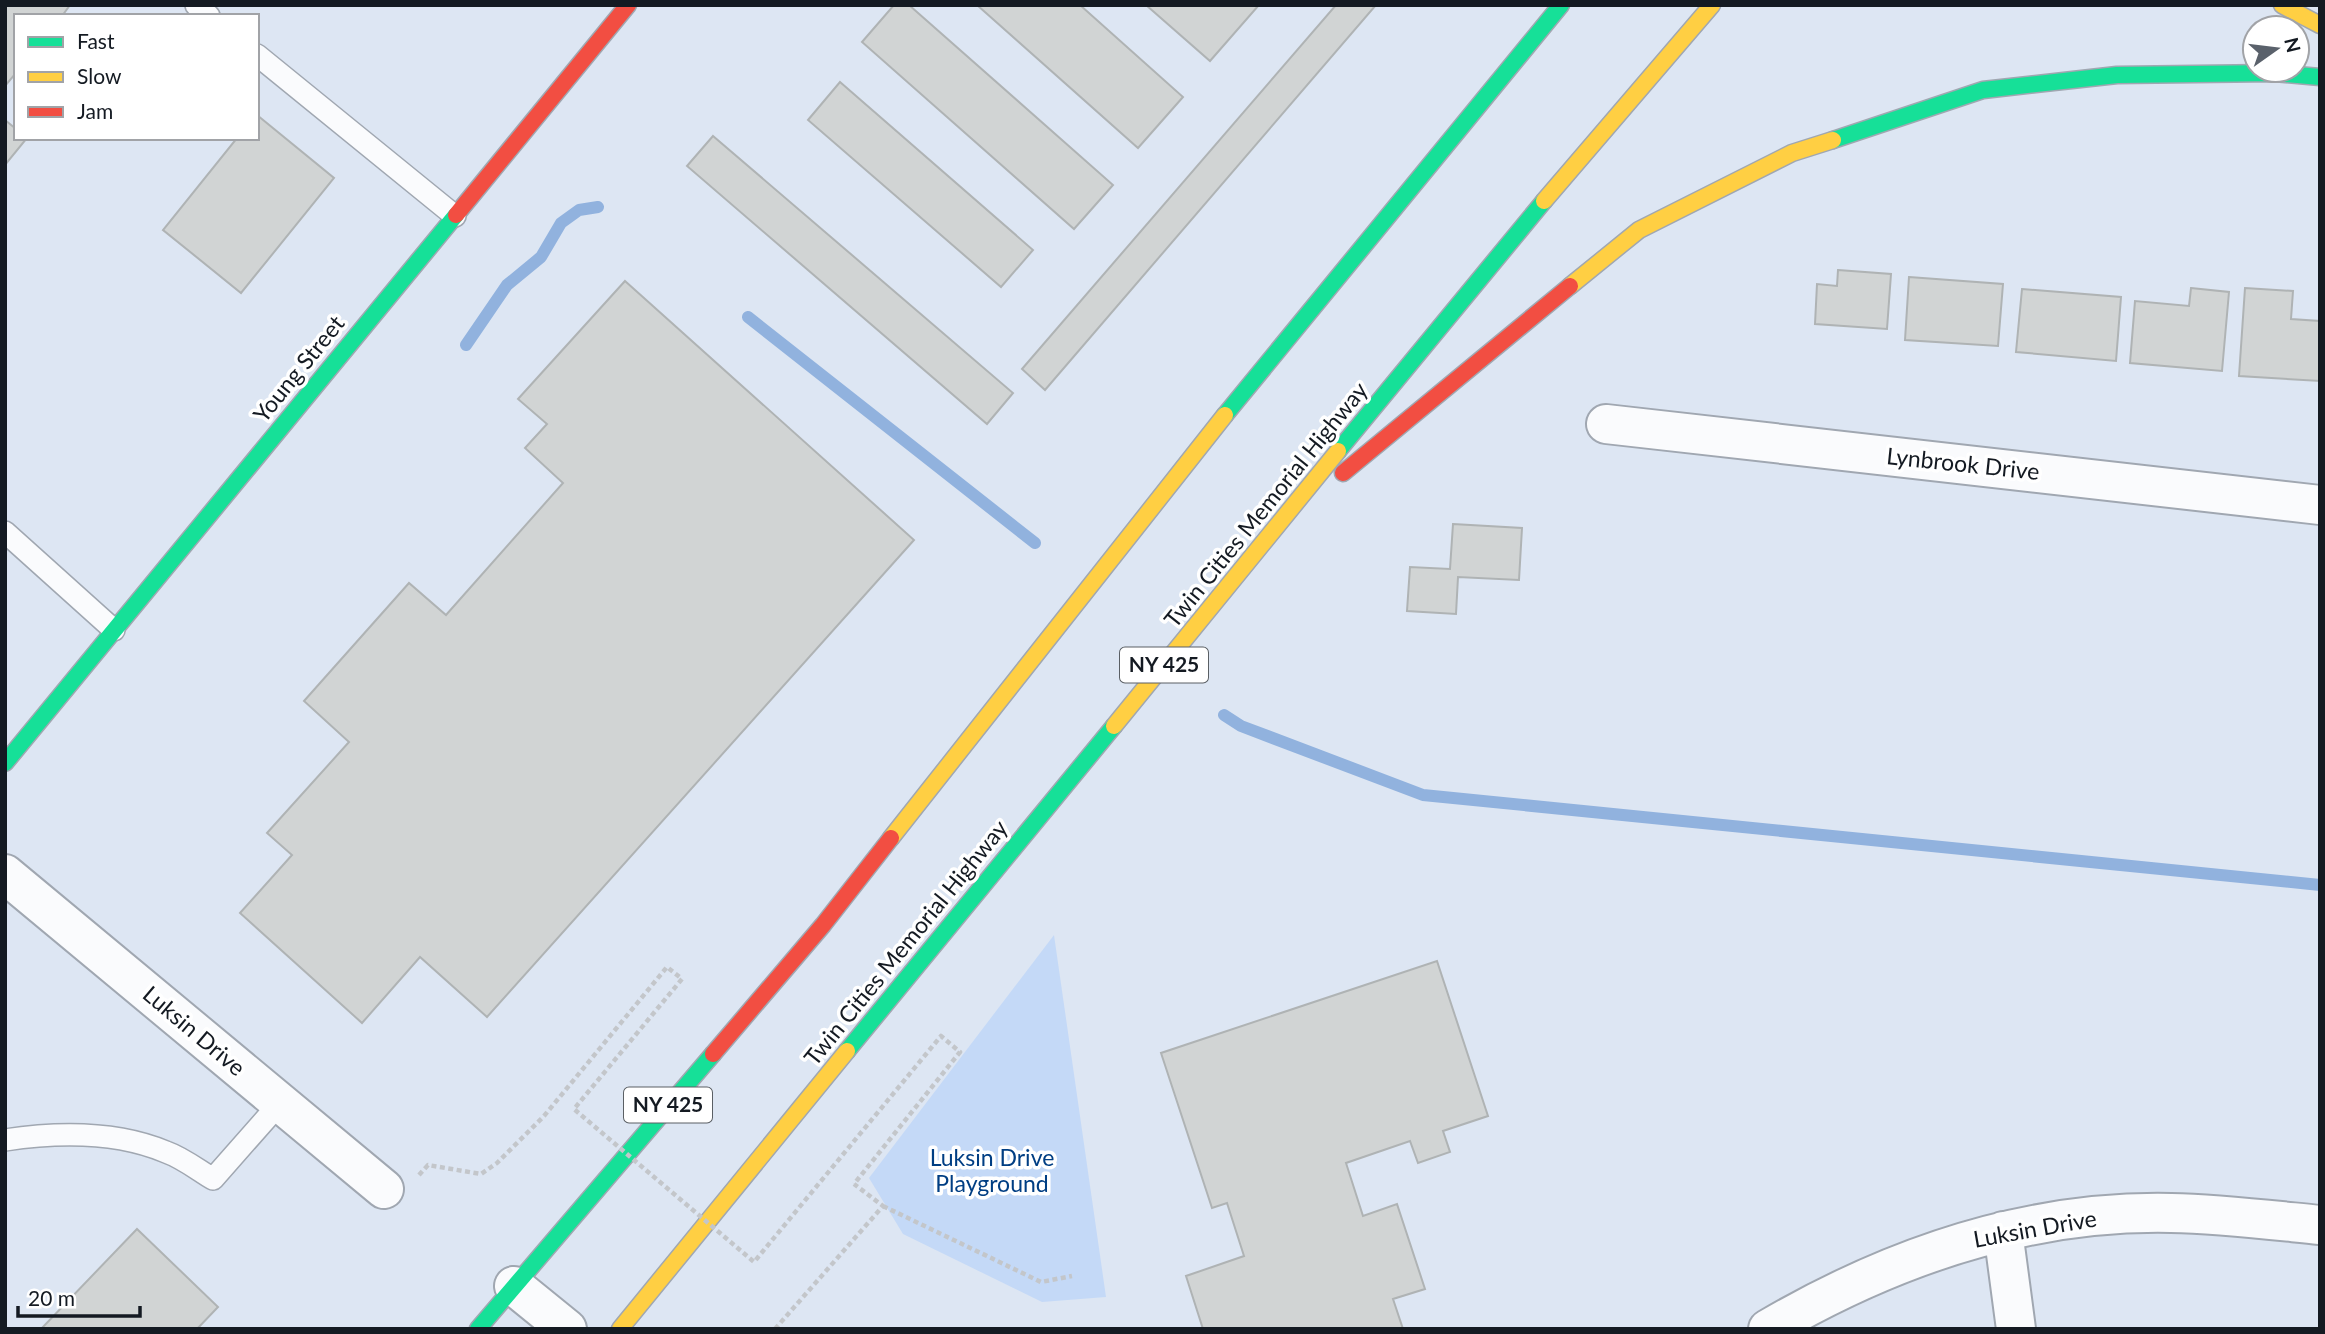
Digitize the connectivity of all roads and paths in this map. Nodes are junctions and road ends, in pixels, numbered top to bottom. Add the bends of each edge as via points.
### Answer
1 (628, 5) edge
2 (1561, 5) edge
3 (1712, 5) edge
4 (2282, 5) edge
5 (2320, 25) edge
6 (259, 57) edge
7 (2320, 77) edge
8 (455, 216) junction
9 (1606, 424) dead end
10 (2320, 505) edge
11 (1279, 525) junction
12 (5, 532) edge
13 (114, 630) junction
14 (5, 763) edge
15 (5, 874) edge
16 (280, 1103) junction
17 (5, 1140) edge
18 (398, 1186) joint
19 (883, 1206) junction
20 (2320, 1225) edge
21 (2003, 1231) junction
22 (1072, 1276) dead end
23 (514, 1286) junction
24 (478, 1329) edge
25 (567, 1329) edge
26 (620, 1329) edge
27 (775, 1329) edge
28 (1768, 1329) edge
29 (2016, 1329) edge

1 - 8 main road, Young Street
2 - 23 main road, NY 425 via 1226,413 823,925
3 - 11 main road, Twin Cities Memorial Highway / NY 425 via 1522,227
4 - 5 main road
6 - 8 lane
7 - 11 main road via 2274,73 2117,75 1983,90 1792,153 1639,230
8 - 13 main road, Young Street
9 - 10 street, Lynbrook Drive
11 - 26 main road, Twin Cities Memorial Highway / NY 425
12 - 13 lane
13 - 14 main road, Young Street
15 - 16 street, Luksin Drive
16 - 17 lane via 213,1179 168,1152 132,1141 83,1135
16 - 18 street, Luksin Drive
18 - 19 path, bridge via 428,1165 481,1174 497,1163 544,1116 667,967 682,978 574,1109 754,1262 941,1036 960,1052 854,1184
19 - 22 path via 1041,1282
19 - 27 path
20 - 21 street, Luksin Drive via 2169,1213 2074,1219
21 - 28 street, Luksin Drive via 1885,1268
21 - 29 street
23 - 24 main road, NY 425
23 - 25 street

